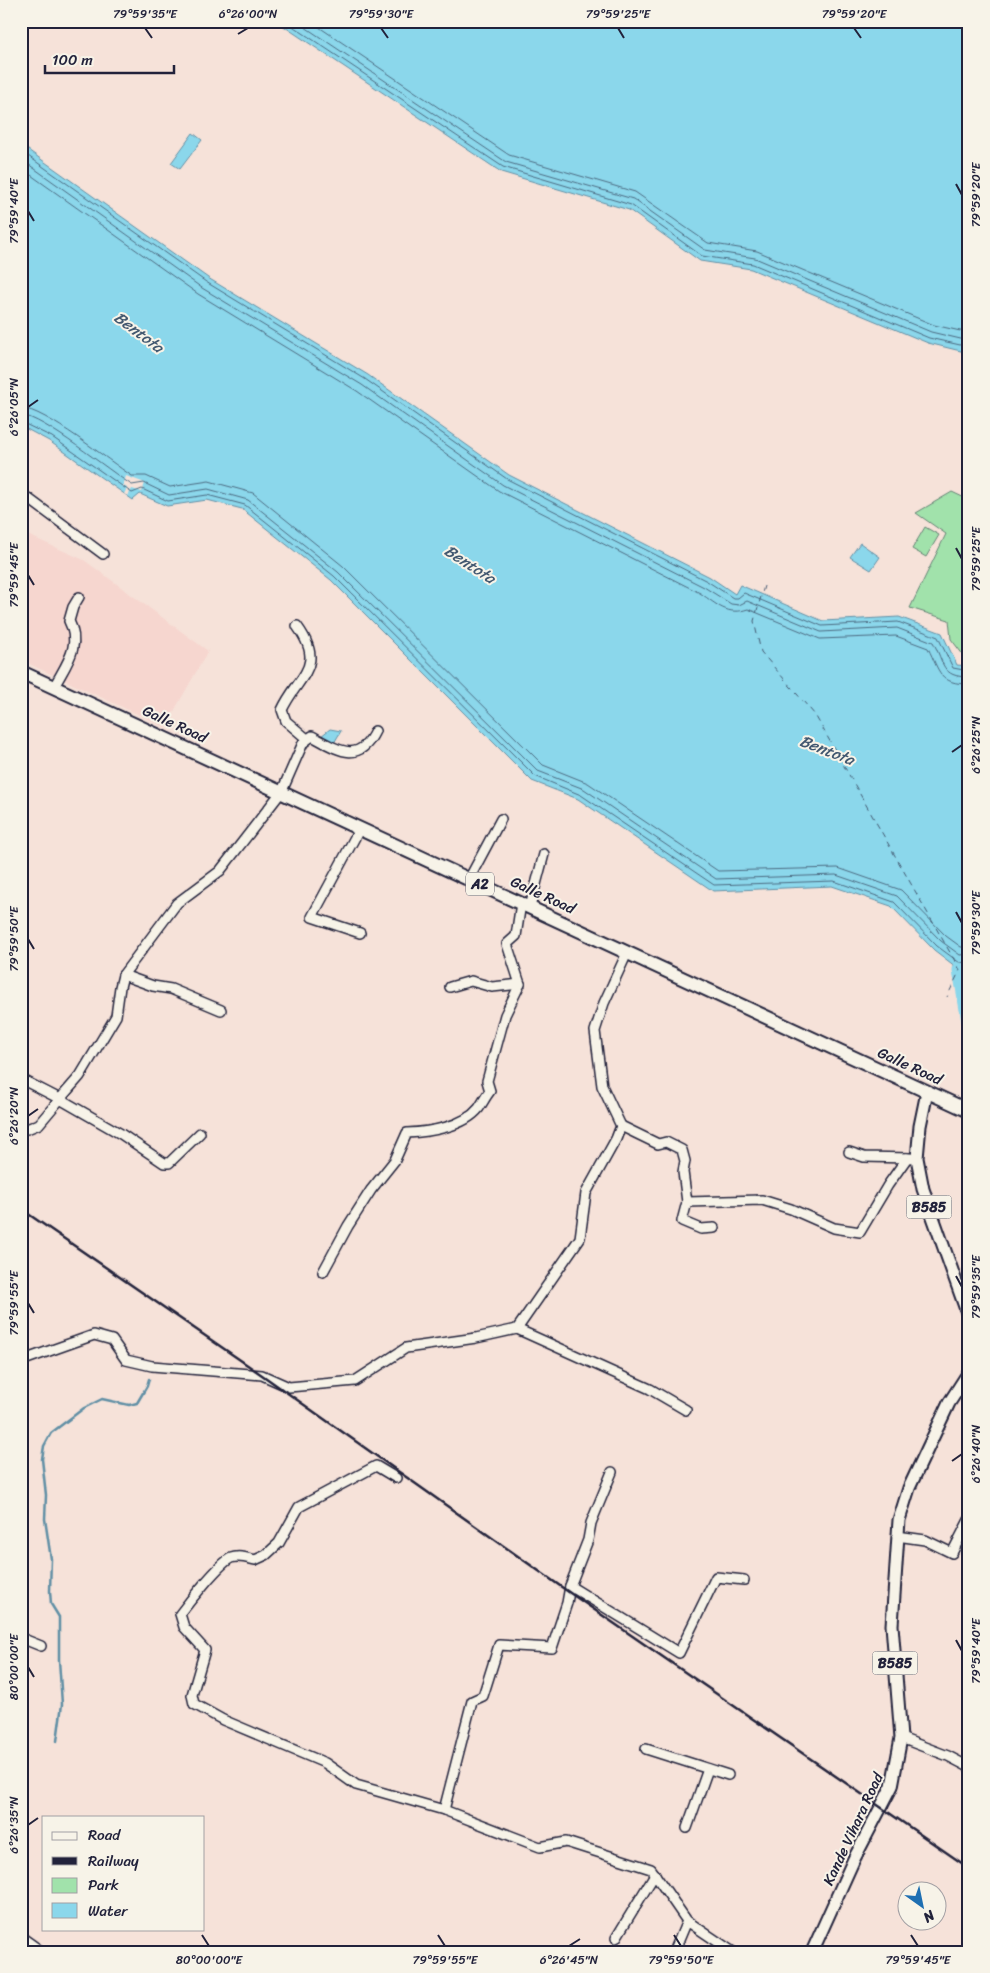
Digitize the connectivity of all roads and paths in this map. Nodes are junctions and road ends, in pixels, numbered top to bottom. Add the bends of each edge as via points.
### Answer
1 (21, 493) edge
2 (103, 554) dead end
3 (79, 597) dead end
4 (297, 626) dead end
5 (21, 672) edge
6 (54, 687) junction
7 (375, 731) dead end
8 (307, 739) junction
9 (282, 791) junction
10 (501, 819) dead end
11 (360, 828) junction
12 (544, 854) dead end
13 (469, 879) junction
14 (525, 905) junction
15 (360, 933) dead end
16 (627, 953) junction
17 (123, 974) junction
18 (520, 984) junction
19 (450, 987) dead end
20 (221, 1010) dead end
21 (21, 1079) edge
22 (933, 1095) junction
23 (60, 1099) junction
24 (969, 1110) edge
25 (621, 1126) junction
26 (27, 1129) dead end
27 (200, 1132) dead end
28 (849, 1152) dead end
29 (912, 1158) junction
30 (687, 1202) junction
31 (714, 1228) dead end
32 (323, 1272) dead end
33 (969, 1318) edge
34 (517, 1330) junction
35 (21, 1362) edge
36 (969, 1372) edge
37 (686, 1410) dead end
38 (612, 1472) dead end
39 (396, 1478) dead end
40 (969, 1520) edge
41 (897, 1536) junction
42 (744, 1580) dead end
43 (570, 1586) junction
44 (21, 1638) edge
45 (41, 1646) dead end
46 (902, 1738) junction
47 (646, 1749) dead end
48 (969, 1767) edge
49 (708, 1769) junction
50 (728, 1774) dead end
51 (444, 1810) junction
52 (687, 1828) dead end
53 (655, 1874) junction
54 (687, 1920) junction
55 (21, 1937) edge
56 (616, 1938) dead end
57 (42, 1952) edge
58 (674, 1952) edge
59 (733, 1952) edge
60 (812, 1952) edge

1 - 2 street
3 - 6 street via 69,621 75,645
4 - 8 street via 307,640 309,666 282,710 286,720
5 - 6 highway, Galle Road / A2
6 - 9 highway, Galle Road / A2
7 - 8 street via 358,752 343,750 312,736
8 - 9 street
9 - 11 highway, Galle Road / A2
9 - 17 street via 220,871 177,903
10 - 13 street
11 - 13 highway, Galle Road / A2
11 - 15 street via 312,917
12 - 14 street
13 - 14 highway, Galle Road / A2
14 - 16 highway, Galle Road / A2
14 - 18 street via 516,936 507,944
16 - 22 highway, Galle Road / A2
16 - 25 street via 595,1030 602,1086
17 - 20 street
17 - 23 street via 116,1016 80,1076
18 - 19 street via 492,987 471,981
18 - 32 street via 505,1015 488,1081 490,1091 479,1109 445,1127 407,1133 395,1160 348,1226
21 - 23 street
22 - 24 highway, Galle Road / A2
22 - 29 main road, B585 via 920,1126
23 - 26 street via 39,1124
23 - 27 street via 164,1163 169,1163
25 - 30 street via 658,1144 666,1142 682,1150
25 - 34 street via 586,1194 580,1238
28 - 29 street via 864,1157
29 - 30 street via 888,1185 860,1232 834,1228 791,1208 762,1200
29 - 33 main road, B585
30 - 31 street via 682,1221 700,1229
34 - 35 street via 406,1348 355,1381 289,1387 262,1375 152,1366 126,1360 112,1340 94,1335
34 - 37 street via 650,1389
36 - 41 main road, Kande Vihara Road / B585 via 949,1403 909,1488 898,1520
38 - 43 street
39 - 51 street via 376,1466 299,1507 279,1543 266,1555 255,1560 241,1556 230,1558 180,1614 184,1626 205,1650 192,1695 194,1704 223,1720 325,1763 356,1785
40 - 41 street via 952,1553 925,1540
41 - 46 main road, Kande Vihara Road / B585 via 892,1625
42 - 43 street via 716,1577 679,1653
43 - 51 street via 552,1648 499,1645 483,1696 472,1701
44 - 45 street
46 - 48 street
46 - 60 main road, Kande Vihara Road / B585 via 892,1786 854,1859
47 - 49 street
49 - 50 street
49 - 52 street
51 - 53 street via 540,1847 566,1842 651,1869
53 - 54 street
53 - 56 street
54 - 58 street
54 - 59 street
55 - 57 street

